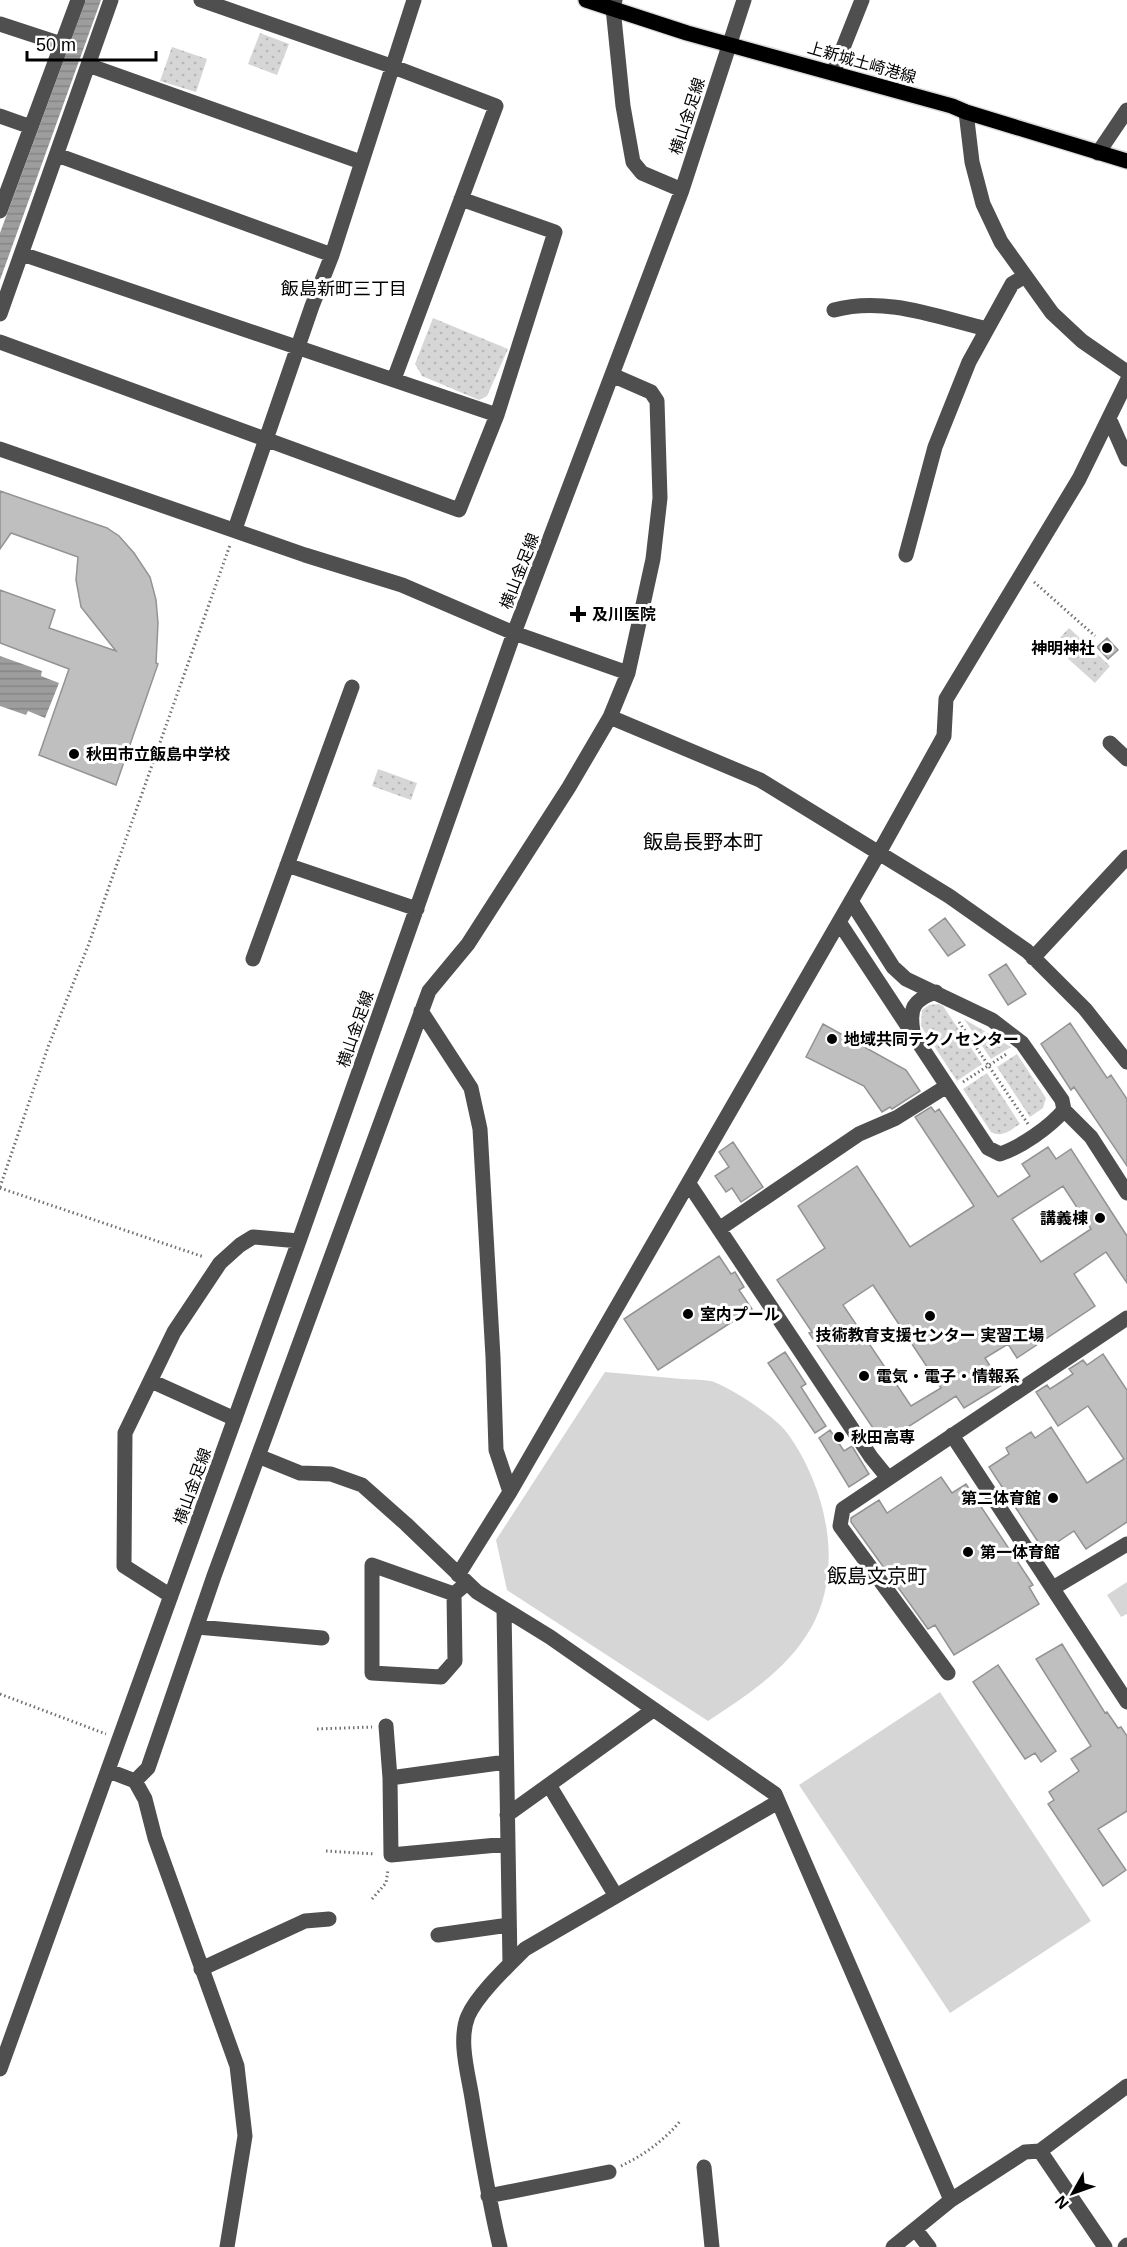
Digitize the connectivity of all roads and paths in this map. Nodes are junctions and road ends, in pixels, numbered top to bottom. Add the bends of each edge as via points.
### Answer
1 (78, 0) edge
2 (111, 0) edge
3 (201, 0) edge
4 (414, 0) edge
5 (586, 0) edge
6 (744, 0) edge
7 (862, 0) edge
8 (614, 4) edge
9 (0, 24) edge
10 (729, 44) junction
11 (61, 45) junction
12 (88, 64) junction
13 (391, 66) junction
14 (833, 73) junction
15 (1127, 110) edge
16 (966, 112) junction
17 (0, 116) edge
18 (31, 127) junction
19 (1098, 153) junction
20 (57, 154) junction
21 (1127, 161) edge
22 (361, 162) junction
23 (682, 190) junction
24 (461, 199) junction
25 (0, 210) edge
26 (22, 254) junction
27 (332, 255) junction
28 (1025, 276) junction
29 (834, 310) dead end
30 (0, 314) edge
31 (987, 329) junction
32 (0, 342) edge
33 (297, 349) junction
34 (1127, 372) edge
35 (612, 375) junction
36 (394, 379) junction
37 (1127, 381) edge
38 (497, 416) junction
39 (1109, 418) junction
40 (266, 439) junction
41 (0, 449) edge
42 (1127, 459) edge
43 (235, 529) junction
44 (906, 555) dead end
45 (1022, 572) junction
46 (514, 633) junction
47 (1095, 636) dead end
48 (628, 673) junction
49 (352, 687) dead end
50 (610, 717) junction
51 (1110, 743) dead end
52 (1127, 759) edge
53 (880, 852) junction
54 (1127, 856) edge
55 (287, 865) junction
56 (851, 901) junction
57 (417, 909) junction
58 (839, 922) junction
59 (1033, 958) junction
60 (253, 959) dead end
61 (936, 992) junction
62 (421, 1011) junction
63 (958, 1021) dead end
64 (913, 1035) junction
65 (1022, 1044) junction
66 (1127, 1062) edge
67 (988, 1065) junction
68 (949, 1088) junction
69 (1064, 1110) junction
70 (1035, 1134) junction
71 (689, 1184) junction
72 (0, 1188) edge
73 (1127, 1192) edge
74 (718, 1229) junction
75 (299, 1241) junction
76 (220, 1263) junction
77 (1127, 1318) edge
78 (151, 1381) junction
79 (235, 1419) junction
80 (952, 1435) junction
81 (258, 1456) junction
82 (888, 1478) junction
83 (510, 1492) junction
84 (1127, 1544) edge
85 (462, 1579) junction
86 (1053, 1588) junction
87 (454, 1594) junction
88 (171, 1596) junction
89 (504, 1609) junction
90 (196, 1627) junction
91 (322, 1638) dead end
92 (948, 1673) dead end
93 (0, 1694) edge
94 (1127, 1702) edge
95 (653, 1710) junction
96 (386, 1726) joint
97 (317, 1729) dead end
98 (111, 1735) dead end
99 (506, 1762) junction
100 (108, 1771) junction
101 (390, 1778) junction
102 (135, 1781) junction
103 (549, 1785) junction
104 (778, 1802) junction
105 (507, 1815) junction
106 (508, 1844) junction
107 (326, 1851) dead end
108 (391, 1856) junction
109 (616, 1896) junction
110 (372, 1899) dead end
111 (329, 1919) dead end
112 (509, 1925) junction
113 (438, 1935) dead end
114 (510, 1963) junction
115 (201, 1969) junction
116 (0, 2069) edge
117 (1127, 2086) edge
118 (681, 2120) dead end
119 (1040, 2151) junction
120 (704, 2167) dead end
121 (609, 2172) joint
122 (488, 2196) junction
123 (951, 2200) junction
124 (916, 2230) junction
125 (227, 2247) edge
126 (500, 2247) edge
127 (712, 2247) edge
128 (893, 2247) edge
129 (929, 2247) edge
130 (1105, 2247) edge

1 - 11 street
2 - 12 street
3 - 13 street
4 - 13 street
5 - 8 main road, 上新城土崎港線
6 - 10 street, 横山金足線
7 - 14 street
8 - 10 main road, 上新城土崎港線 via 687,33
8 - 23 street via 623,106 633,162 642,173
9 - 11 street
10 - 14 main road, 上新城土崎港線
10 - 23 street, 横山金足線
11 - 18 street
12 - 20 street
12 - 22 street
13 - 22 street
13 - 24 street via 496,106
14 - 16 main road, 上新城土崎港線
15 - 19 street
16 - 19 main road, 上新城土崎港線
16 - 28 street via 972,162 983,204 1001,242
17 - 18 street
18 - 25 street
19 - 21 main road, 上新城土崎港線
20 - 26 street
20 - 27 street
22 - 27 street
23 - 35 street, 横山金足線
24 - 36 street
24 - 38 street via 555,232
26 - 30 street
26 - 33 street
27 - 33 street
28 - 31 street via 1012,284
28 - 34 street via 1059,320
29 - 31 street via 890,305
31 - 44 street via 969,362 935,447
32 - 40 street
33 - 36 street
33 - 40 street
35 - 46 street, 横山金足線
35 - 48 street via 651,392 657,401 660,498 653,559
36 - 38 street
37 - 39 street
38 - 40 street via 459,510
39 - 42 street
39 - 45 street via 1079,479
40 - 43 street
41 - 43 street
43 - 46 street via 402,585
43 - 72 path
45 - 47 path
45 - 53 street via 946,699 944,736
46 - 48 street
46 - 57 street, 横山金足線
48 - 50 street
49 - 55 street
50 - 53 street via 760,780
50 - 62 street via 468,944 429,991
51 - 52 street
53 - 56 street
53 - 59 street via 995,927
54 - 59 street
55 - 57 street
55 - 60 street
56 - 58 street
56 - 61 street via 893,967 906,979
57 - 75 street, 横山金足線
58 - 64 street
58 - 71 street
59 - 66 street via 1085,1008
61 - 64 street via 922,997 915,1005 910,1017
61 - 65 street via 992,1020
62 - 81 street
62 - 83 street via 471,1088 480,1129 496,1450
63 - 67 path
64 - 68 street
65 - 67 path
65 - 69 street via 1062,1100
67 - 68 path
67 - 70 path
68 - 70 street via 988,1148 1000,1154
68 - 74 street via 897,1118 859,1134
69 - 70 street
69 - 73 street via 1091,1137
71 - 74 street
71 - 83 street
72 - 76 path
74 - 82 street
75 - 76 street via 253,1237
75 - 79 street, 横山金足線
76 - 78 street via 174,1332
77 - 80 street
78 - 79 street
78 - 88 street via 125,1433 124,1566
79 - 88 street, 横山金足線
80 - 82 street
80 - 86 street
81 - 85 street via 300,1473 331,1474 362,1485
81 - 90 street
82 - 92 street via 843,1509 840,1526
83 - 85 street
84 - 86 street
85 - 87 street
85 - 89 street
86 - 94 street
87 - 87 street via 372,1565 372,1673 441,1677 455,1661
88 - 100 street, 横山金足線
89 - 95 street
89 - 99 street
90 - 91 street
90 - 102 street via 148,1768
93 - 98 path
95 - 103 street
95 - 104 street via 775,1794
96 - 97 path
96 - 101 street
99 - 101 street
99 - 105 street
100 - 102 street
100 - 116 street, 横山金足線
101 - 108 street
102 - 115 street via 146,1799 155,1838
103 - 105 street
103 - 109 street
104 - 109 street
104 - 123 street
105 - 106 street
106 - 108 street
106 - 112 street
107 - 108 path
108 - 110 path via 386,1882
109 - 114 street via 525,1949
111 - 115 street via 305,1921
112 - 113 street
112 - 114 street
114 - 122 street via 468,2015 464,2034
115 - 125 street via 237,2066 245,2136
117 - 119 street
118 - 121 path via 634,2160
119 - 123 street via 1025,2152
119 - 130 street
120 - 127 street
121 - 122 street
122 - 126 street
123 - 124 street
124 - 128 street
124 - 129 street

